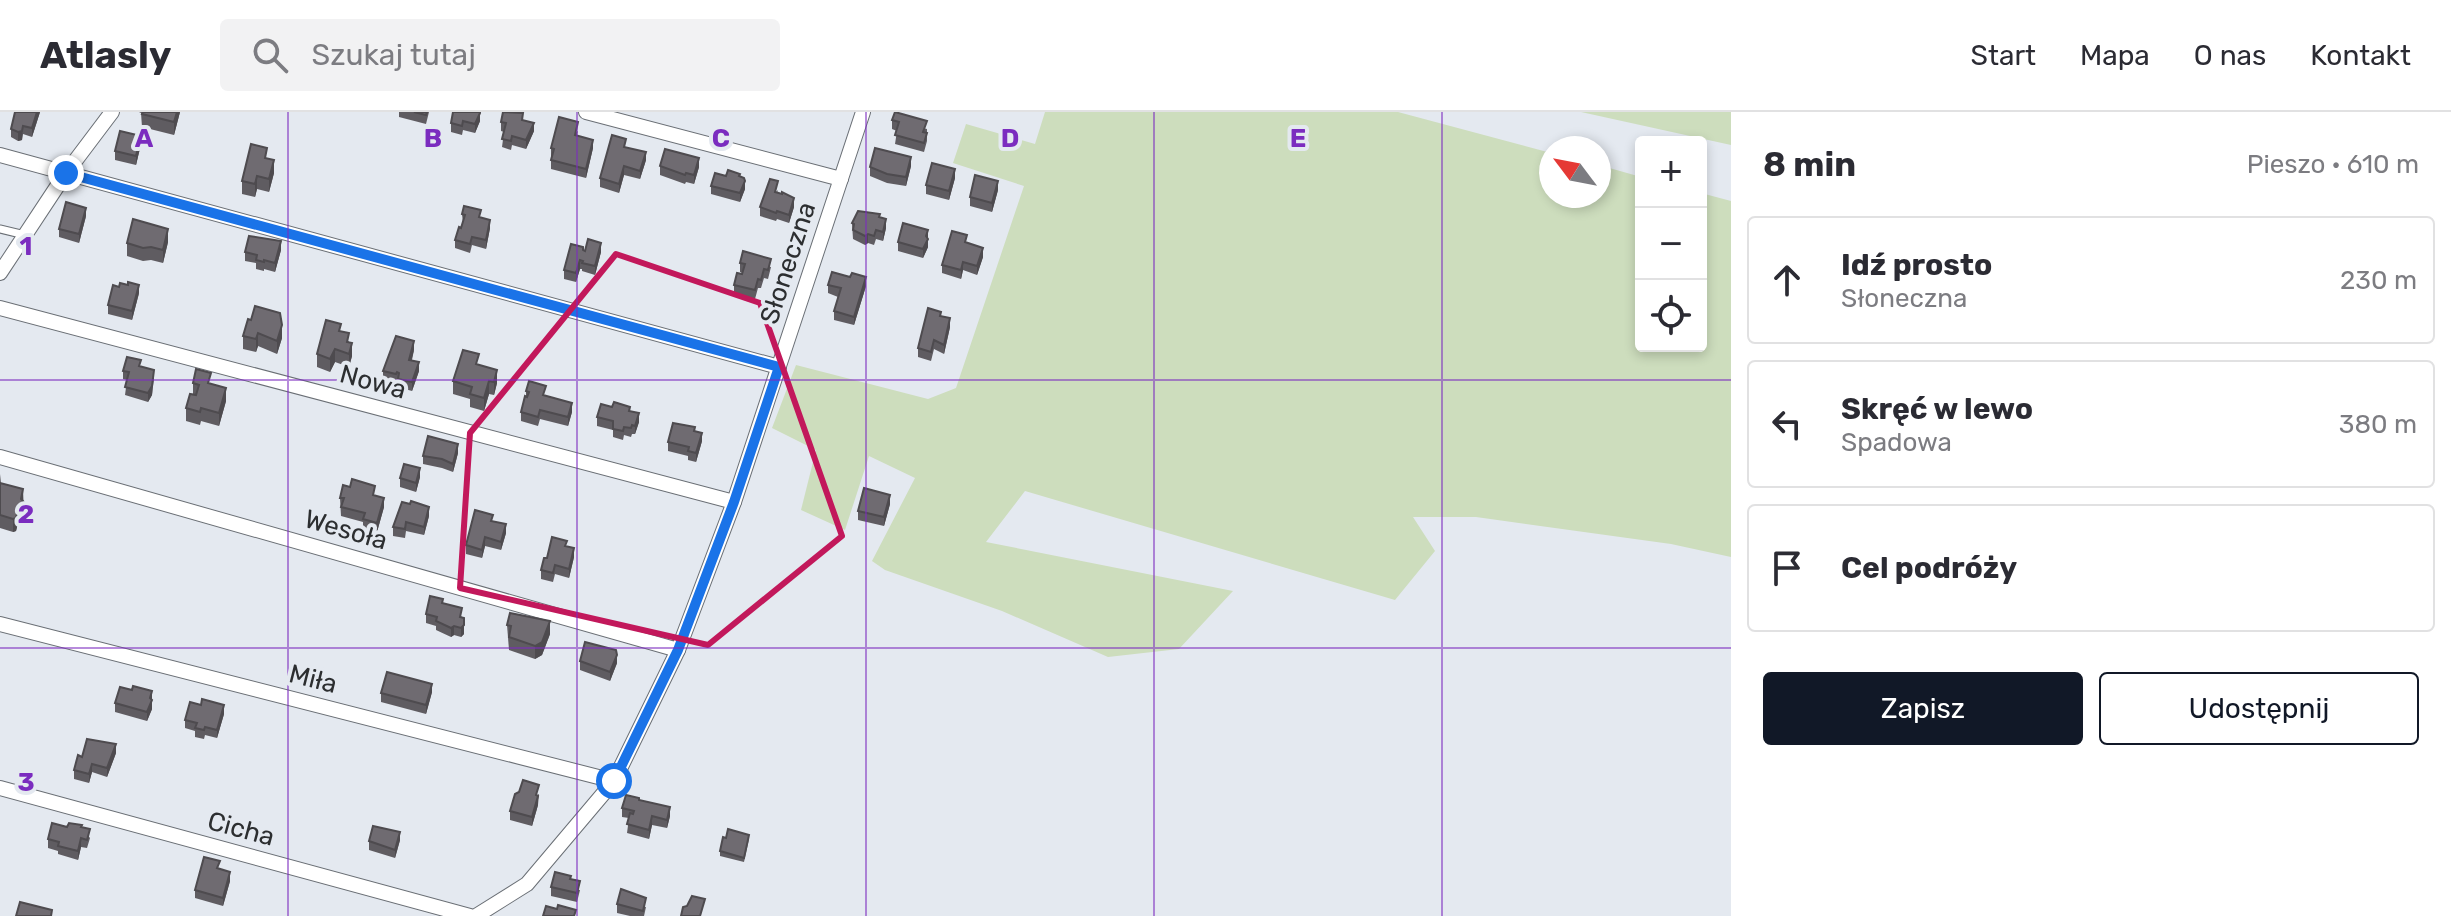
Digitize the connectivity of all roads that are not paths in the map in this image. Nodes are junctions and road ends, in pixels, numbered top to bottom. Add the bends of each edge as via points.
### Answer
1 (112, 112) edge
2 (586, 112) edge
3 (863, 112) edge
4 (0, 155) edge
5 (66, 173) junction
6 (841, 179) junction
7 (0, 229) edge
8 (25, 235) junction
9 (0, 273) edge
10 (0, 308) edge
11 (779, 367) junction
12 (0, 457) edge
13 (734, 502) junction
14 (0, 624) edge
15 (678, 650) junction
16 (614, 781) junction
17 (0, 788) edge
18 (470, 916) edge
19 (476, 916) edge

1 - 5 street
2 - 6 street
3 - 6 street, Słoneczna
4 - 5 street
5 - 8 street
5 - 11 street
6 - 11 street, Słoneczna
7 - 8 lane
8 - 9 street
10 - 13 street, Nowa
11 - 13 street, Słoneczna
12 - 15 street, Wesoła
13 - 15 street, Słoneczna
14 - 16 street, Miła
15 - 16 street, Słoneczna
16 - 19 street, Słoneczna via 527,884
17 - 18 street, Cicha

